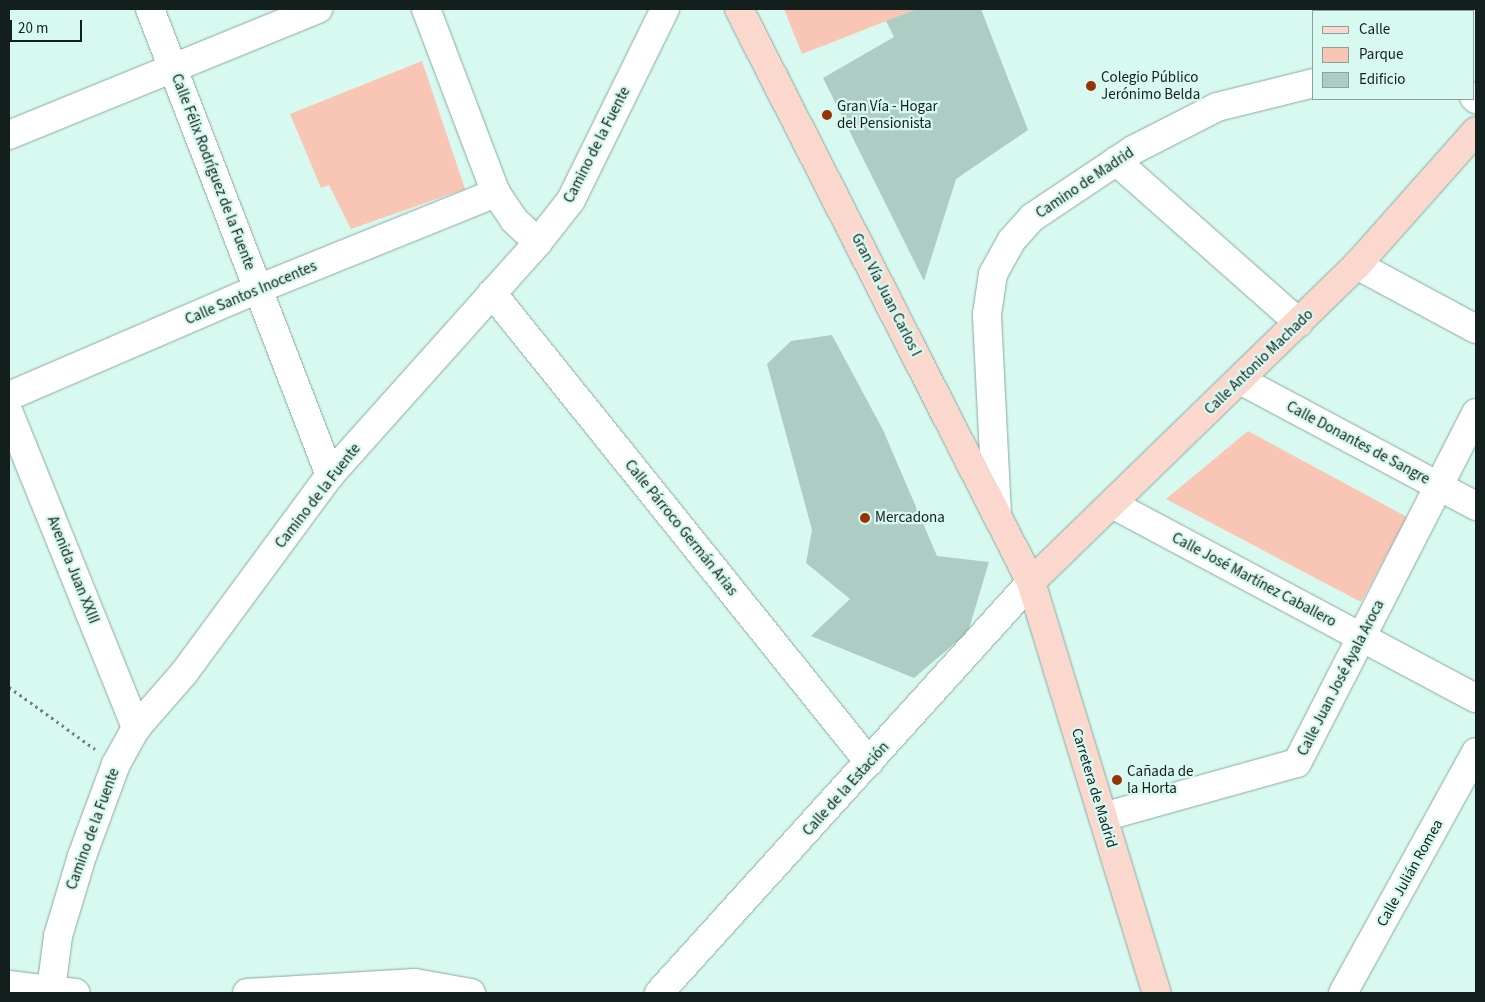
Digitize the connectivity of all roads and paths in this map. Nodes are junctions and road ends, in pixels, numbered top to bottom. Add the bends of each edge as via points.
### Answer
1 (150, 9) edge
2 (318, 9) edge
3 (426, 9) edge
4 (665, 9) edge
5 (739, 9) edge
6 (172, 67) junction
7 (1312, 83) edge
8 (1476, 131) edge
9 (9, 136) edge
10 (1116, 161) junction
11 (496, 193) junction
12 (538, 242) junction
13 (1357, 266) junction
14 (258, 289) junction
15 (492, 293) junction
16 (1299, 323) junction
17 (1476, 329) edge
18 (1240, 380) junction
19 (9, 396) edge
20 (9, 413) edge
21 (1476, 413) edge
22 (330, 475) junction
23 (1439, 486) junction
24 (1112, 504) junction
25 (1476, 506) edge
26 (997, 514) junction
27 (1031, 582) junction
28 (1361, 637) junction
29 (9, 687) edge
30 (1476, 698) edge
31 (136, 728) junction
32 (1476, 752) edge
33 (869, 762) junction
34 (116, 764) junction
35 (1103, 817) junction
36 (9, 985) edge
37 (63, 992) edge
38 (262, 993) edge
39 (471, 993) edge
40 (659, 993) edge
41 (1157, 993) edge
42 (1343, 993) edge

1 - 6 street, Calle Félix Rodríguez de la Fuente
2 - 6 street
3 - 11 street
4 - 12 street, Camino de la Fuente via 571,200
5 - 26 main road, Gran Vía Juan Carlos I
6 - 9 street
6 - 14 street, Calle Félix Rodríguez de la Fuente
7 - 10 street, Camino de Madrid via 1217,106
8 - 13 main road, Calle Antonio Machado
10 - 16 street
10 - 26 street, Camino de Madrid via 1033,217 1012,240 994,274 987,314
11 - 12 street via 514,220
11 - 14 street, Calle Santos Inocentes
12 - 15 street, Camino de la Fuente
13 - 16 main road, Calle Antonio Machado
13 - 17 street
14 - 19 street, Calle Santos Inocentes
14 - 22 street, Calle Félix Rodríguez de la Fuente
15 - 22 street, Camino de la Fuente
15 - 33 street, Calle Párroco Germán Arias
16 - 18 main road, Calle Antonio Machado
18 - 23 street, Calle Donantes de Sangre
18 - 24 main road, Calle Antonio Machado
20 - 31 street, Avenida Juan XXIII
21 - 23 street, Calle Juan José Ayala Aroca
22 - 31 street, Camino de la Fuente via 184,673
23 - 25 street, Calle Donantes de Sangre
23 - 28 street, Calle Juan José Ayala Aroca
24 - 27 main road, Calle Antonio Machado
24 - 28 street, Calle José Martínez Caballero
26 - 27 main road, Gran Vía Juan Carlos I
27 - 33 street, Calle de la Estación
27 - 35 main road, Carretera de Madrid
28 - 30 street, Calle José Martínez Caballero
28 - 35 street, Calle Juan José Ayala Aroca via 1297,763
29 - 34 path
31 - 34 street, Camino de la Fuente
32 - 42 street, Calle Julián Romea
33 - 40 street, Calle de la Estación
34 - 37 street, Camino de la Fuente via 58,936
35 - 41 main road, Carretera de Madrid
36 - 37 street
38 - 39 street via 415,983

